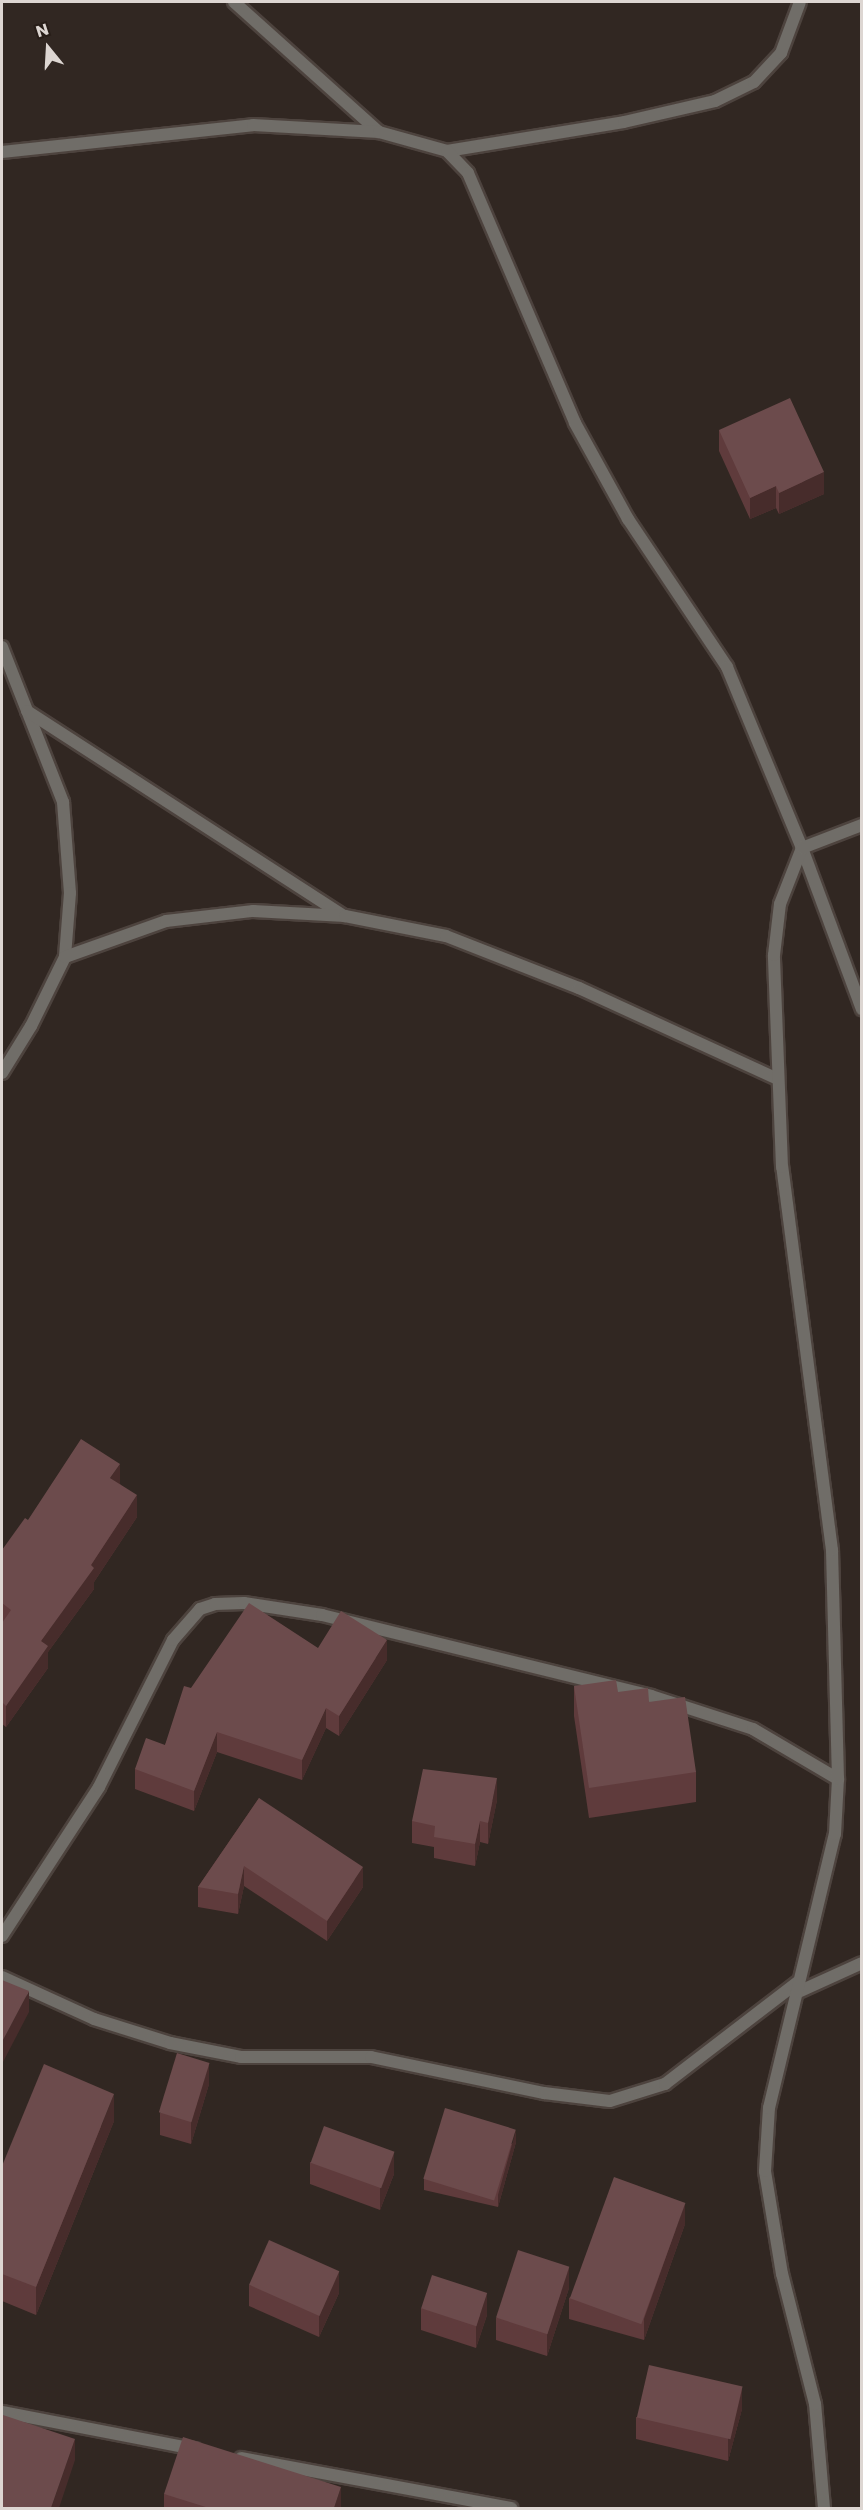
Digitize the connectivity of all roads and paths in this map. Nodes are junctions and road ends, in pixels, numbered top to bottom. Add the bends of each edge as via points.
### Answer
1 (234, 2) edge
2 (800, 2) edge
3 (379, 132) junction
4 (447, 151) junction
5 (2, 152) edge
6 (2, 647) edge
7 (27, 711) junction
8 (861, 825) edge
9 (802, 848) junction
10 (345, 916) junction
11 (65, 957) junction
12 (861, 1009) edge
13 (2, 1073) edge
14 (776, 1078) junction
15 (837, 1779) junction
16 (2, 1936) edge
17 (861, 1963) edge
18 (2, 1977) edge
19 (798, 1987) junction
20 (2, 2412) edge
21 (511, 2508) edge
22 (824, 2508) edge

1 - 3 street
2 - 4 street via 781,53 754,82 715,101 624,122
3 - 4 street
3 - 5 street via 253,125
4 - 9 street via 468,172 575,423 628,519 727,667
6 - 7 street
7 - 10 street
7 - 11 street via 63,802 70,893
8 - 9 street
9 - 12 street
9 - 14 street via 780,904 774,955
10 - 11 street via 253,911 166,921
10 - 14 street via 446,936 579,988
11 - 13 street via 31,1026
14 - 15 street via 801,1336 832,1550
15 - 16 street via 753,1729 641,1693 322,1615 229,1602 215,1604 200,1610 173,1640 99,1788
15 - 19 street via 835,1834
17 - 19 street
18 - 19 street via 94,2019 170,2043 241,2057 371,2057 544,2093 610,2101 665,2084
19 - 22 street via 769,2108 765,2171 782,2274 815,2404
20 - 21 street

